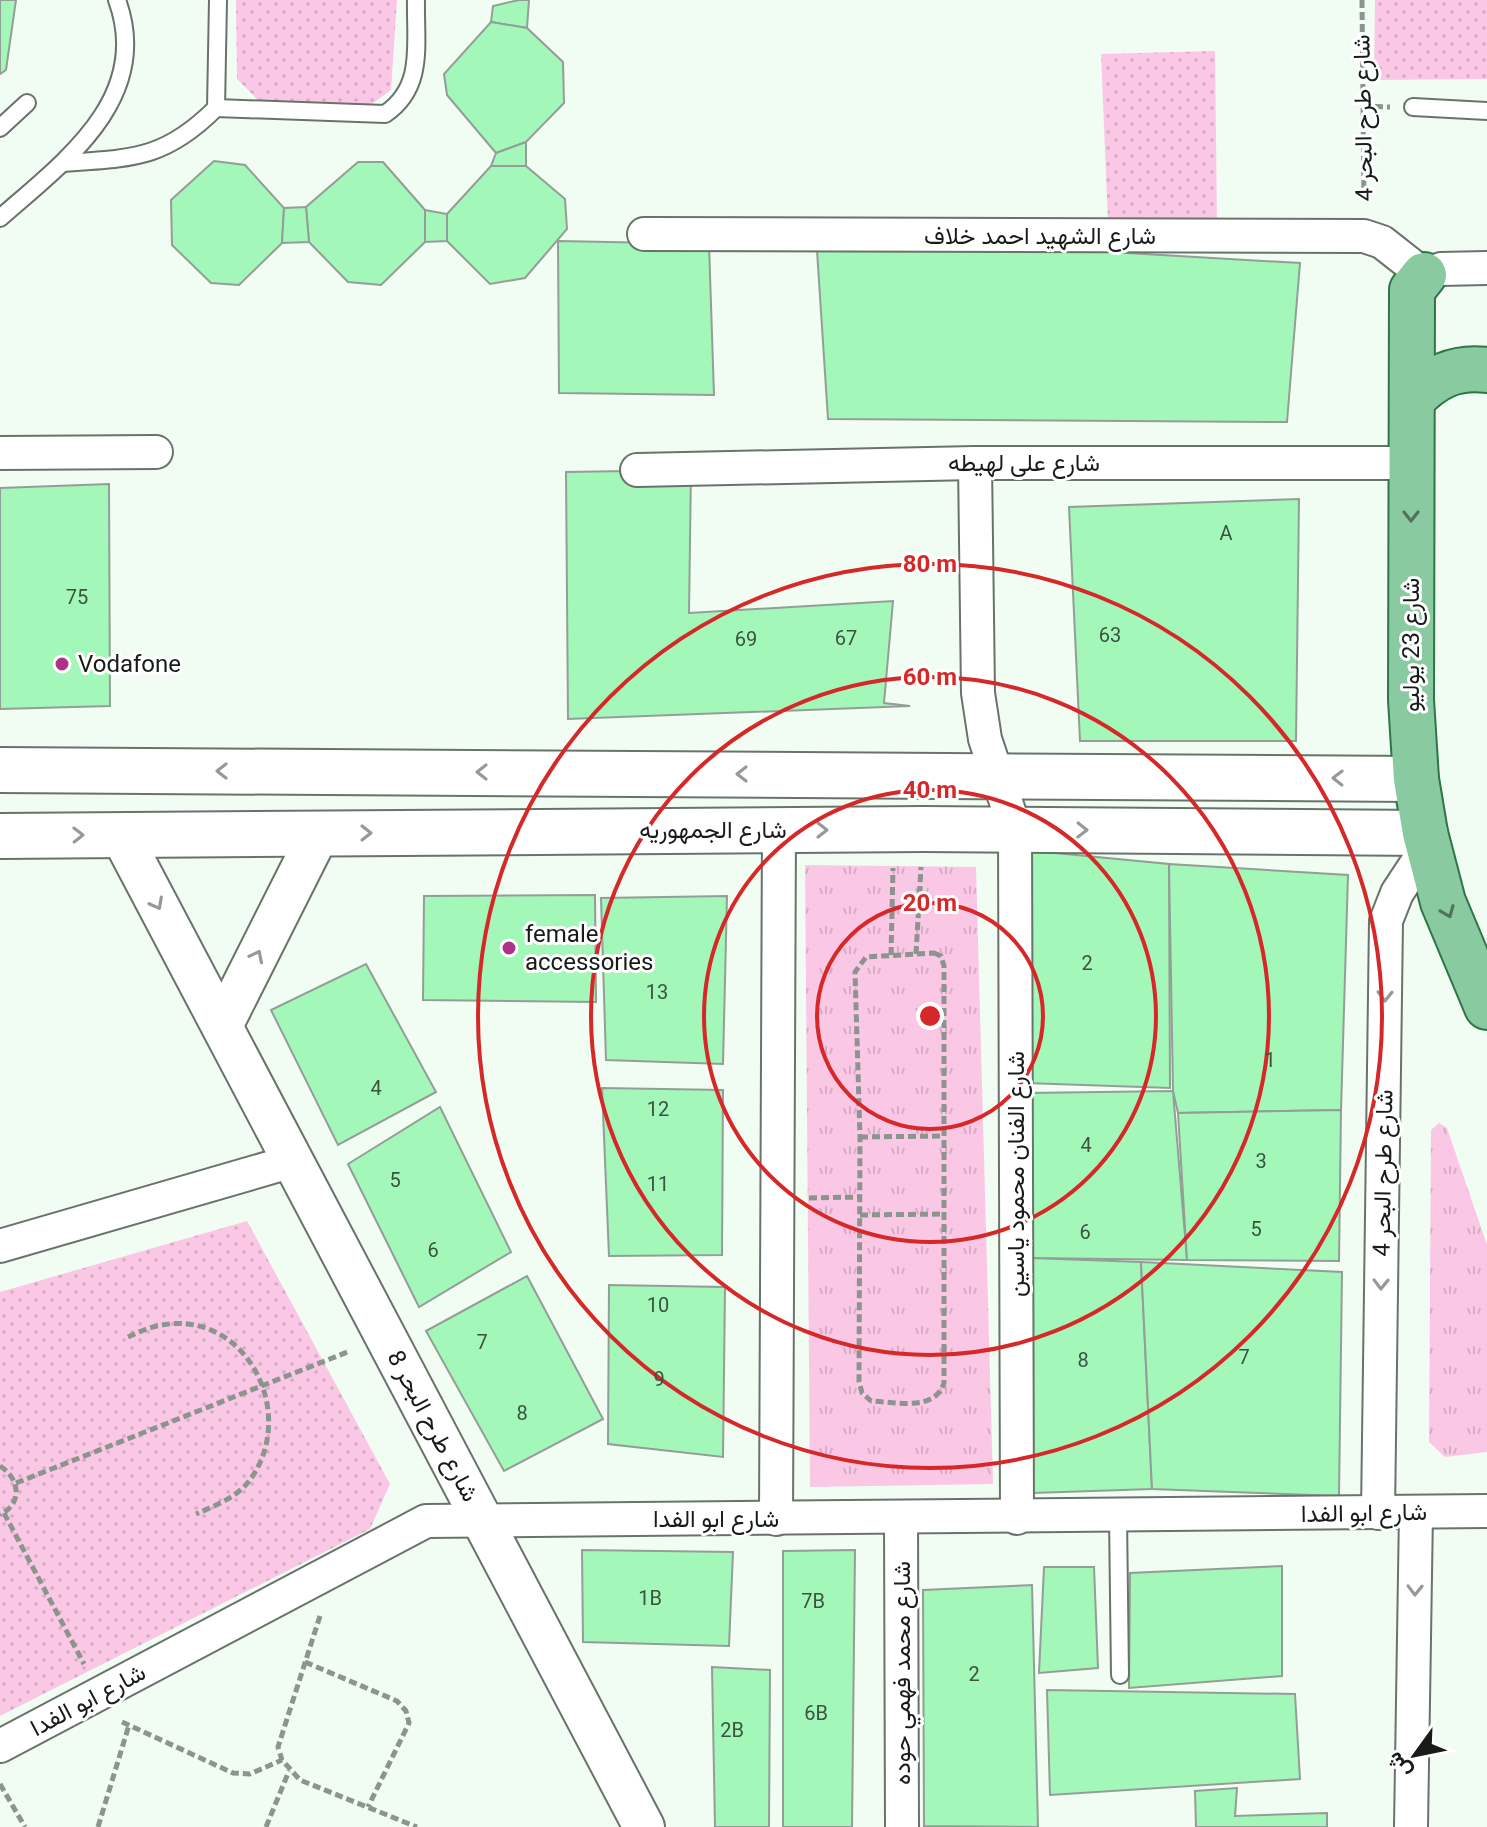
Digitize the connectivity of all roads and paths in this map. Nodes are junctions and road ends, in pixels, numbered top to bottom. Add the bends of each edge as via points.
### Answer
1 (117, 0) edge
2 (218, 0) edge
3 (416, 0) edge
4 (1362, 0) edge
5 (27, 103) dead end
6 (1413, 107) dead end
7 (216, 108) junction
8 (1487, 111) edge
9 (0, 128) edge
10 (64, 163) junction
11 (0, 218) edge
12 (644, 234) dead end
13 (1364, 236) junction
14 (1487, 268) edge
15 (1424, 275) junction
16 (1487, 370) edge
17 (1412, 400) junction
18 (156, 452) dead end
19 (0, 453) edge
20 (975, 463) junction
21 (1411, 463) junction
22 (637, 470) dead end
23 (0, 770) edge
24 (997, 775) junction
25 (1416, 779) junction
26 (908, 829) junction
27 (1015, 829) junction
28 (779, 830) junction
29 (319, 833) junction
30 (121, 835) junction
31 (0, 836) edge
32 (1427, 839) junction
33 (916, 954) junction
34 (891, 955) junction
35 (1487, 1007) edge
36 (222, 1026) junction
37 (943, 1136) junction
38 (860, 1137) junction
39 (293, 1161) junction
40 (860, 1197) junction
41 (778, 1199) junction
42 (944, 1214) junction
43 (860, 1215) junction
44 (0, 1246) edge
45 (385, 1336) junction
46 (128, 1337) dead end
47 (264, 1386) junction
48 (0, 1466) edge
49 (16, 1483) junction
50 (1487, 1511) edge
51 (1416, 1512) junction
52 (1378, 1513) junction
53 (2, 1514) edge
54 (196, 1514) dead end
55 (1118, 1516) junction
56 (482, 1518) junction
57 (1017, 1518) junction
58 (776, 1519) junction
59 (901, 1519) junction
60 (334, 1570) junction
61 (305, 1662) junction
62 (147, 1669) junction
63 (1120, 1675) dead end
64 (91, 1698) junction
65 (129, 1725) junction
66 (0, 1746) edge
67 (282, 1760) junction
68 (289, 1771) junction
69 (0, 1784) edge
70 (368, 1807) junction
71 (395, 1818) junction
72 (25, 1827) edge
73 (98, 1827) edge
74 (266, 1827) edge
75 (391, 1827) edge
76 (417, 1827) edge
77 (644, 1827) edge
78 (902, 1827) edge
79 (1411, 1827) edge

1 - 10 lane via 126,46 119,77 108,110
2 - 7 lane
3 - 7 lane via 414,82 403,102 385,114
4 - 13 path, شارع طرح البحر 4
5 - 9 lane
6 - 8 lane
7 - 10 lane via 190,133 158,151
10 - 11 lane
12 - 13 street, شارع الشهيد احمد خلاف
13 - 15 street, شارع الشهيد احمد خلاف via 1382,242
14 - 15 street via 1441,269
15 - 17 main road, شارع 23 يوليو via 1412,290
16 - 17 main road via 1439,376
17 - 21 main road, شارع 23 يوليو
18 - 19 street
20 - 21 street, شارع على لهيطه
20 - 22 street, شارع على لهيطه
20 - 24 street, شارع الفنان محمود ياسين via 978,693
21 -> 25 main road, شارع 23 يوليو
24 -> 23 main road
25 -> 24 main road
24 - 27 street, شارع الفنان محمود ياسين
25 - 32 main road, شارع 23 يوليو
26 - 27 main road, شارع الجمهوريه
28 -> 26 main road, شارع الجمهوريه
26 - 33 path
26 - 34 path
27 -> 32 main road, شارع الجمهوريه
27 - 57 street, شارع الفنان محمود ياسين
29 -> 28 main road, شارع الجمهوريه
28 - 41 street
29 - 30 main road, شارع الجمهوريه
36 -> 29 street
31 -> 30 main road, شارع الجمهوريه
30 -> 36 street, شارع طرح البحر 8
32 -> 35 main road, شارع 23 يوليو via 1443,902
32 -> 52 street, شارع طرح البحر 4 via 1386,921
33 - 34 path
33 - 37 path via 934,953 944,962
34 - 38 path via 866,957 855,972
36 - 39 street, شارع طرح البحر 8
37 - 38 path
37 - 42 path
38 - 40 path
39 - 44 street
39 - 45 street, شارع طرح البحر 8
40 - 41 path
40 - 43 path
41 - 58 street
42 - 43 path
42 - 43 path via 944,1383 935,1399 922,1402 871,1401 860,1387
45 - 47 path
45 - 56 street, شارع طرح البحر 8
46 - 47 path via 159,1326 191,1325 223,1337 248,1358
47 - 49 path
47 - 54 path via 271,1418 266,1451 250,1480 226,1502
48 - 49 path
49 - 53 path via 17,1495
50 - 51 street, شارع ابو الفدا
51 - 52 street, شارع ابو الفدا
51 -> 79 street
52 - 55 street, شارع ابو الفدا
53 - 64 path
55 - 57 street, شارع ابو الفدا
55 - 63 lane
56 - 58 street, شارع ابو الفدا
56 - 60 street, شارع ابو الفدا via 426,1521
56 - 77 street, شارع طرح البحر 8
57 - 59 street, شارع ابو الفدا
58 - 59 street, شارع ابو الفدا
59 - 78 street, شارع محمد فهمي حوده
60 - 61 path
60 - 62 street, شارع ابو الفدا
61 - 67 path via 278,1747
61 - 70 path via 397,1701 406,1711 409,1723
62 - 64 street, شارع ابو الفدا
62 - 65 path
64 - 65 path
64 - 66 street, شارع ابو الفدا
65 - 67 path via 233,1773 259,1772
65 - 73 path
67 - 68 path
68 - 70 path
68 - 74 path
69 - 72 path
70 - 71 path
71 - 75 path
71 - 76 path

